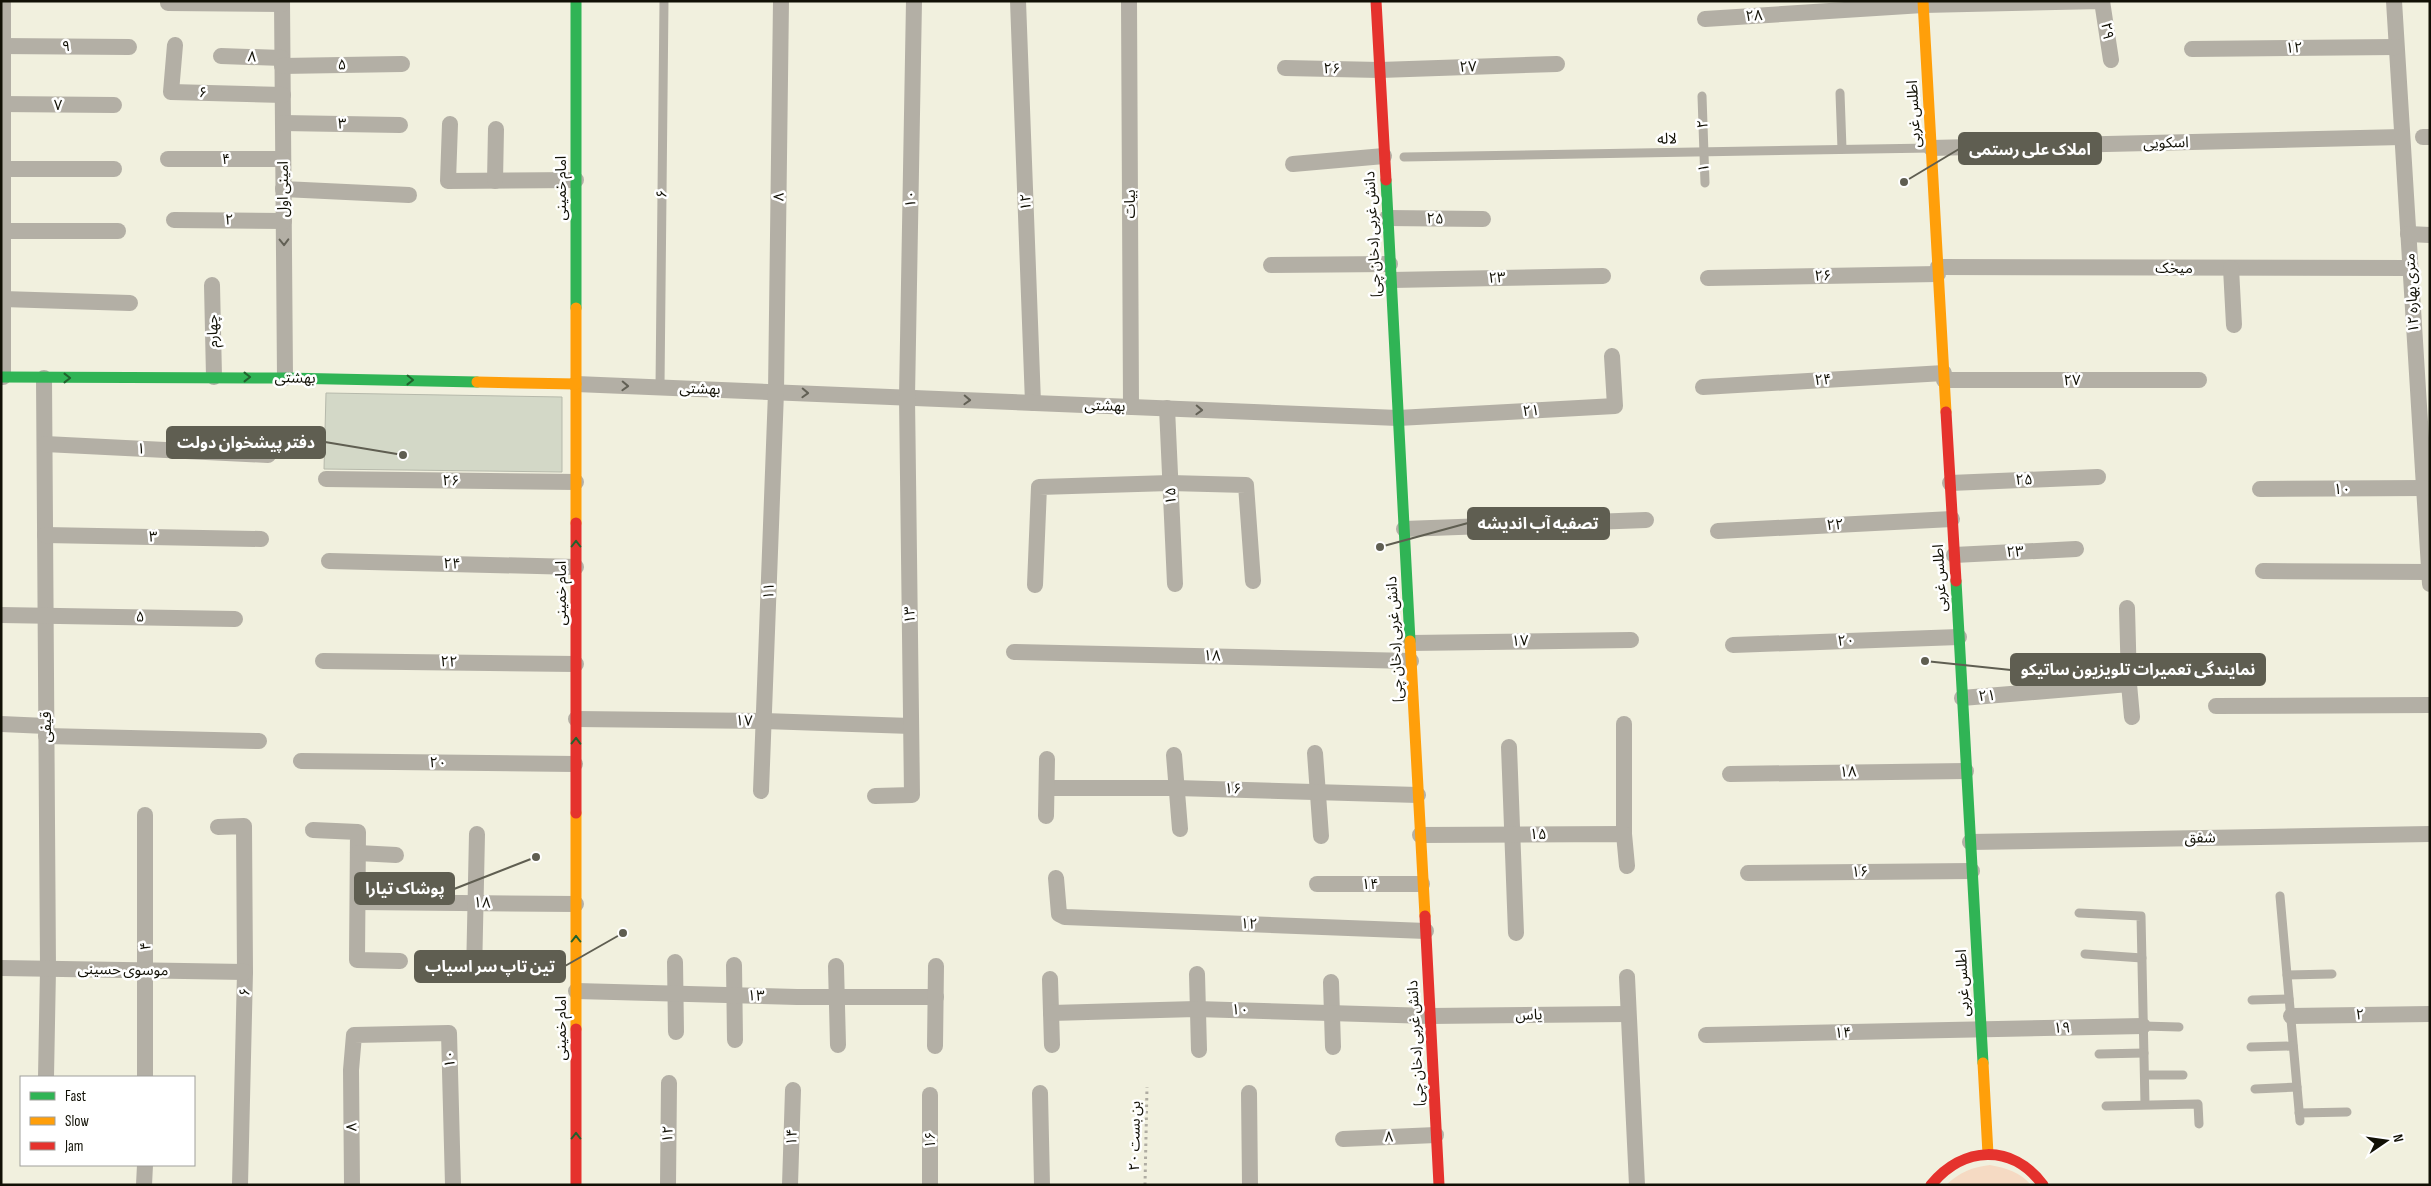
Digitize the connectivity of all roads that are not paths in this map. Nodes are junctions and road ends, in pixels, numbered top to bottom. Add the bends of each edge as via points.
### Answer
1 (3, 1) edge
2 (576, 1) edge
3 (664, 1) edge
4 (781, 1) edge
5 (914, 1) edge
6 (1018, 1) edge
7 (1129, 1) edge
8 (1376, 1) edge
9 (2394, 1) edge
10 (282, 3) edge
11 (1923, 3) edge
12 (168, 4) dead end
13 (1705, 19) dead end
14 (175, 45) dead end
15 (2, 46) edge
16 (129, 47) dead end
17 (2396, 47) junction
18 (2192, 49) dead end
19 (221, 56) dead end
20 (2111, 60) dead end
21 (282, 62) junction
22 (402, 64) dead end
23 (1557, 64) dead end
24 (1285, 68) dead end
25 (1380, 70) junction
26 (1840, 94) dead end
27 (282, 95) junction
28 (1702, 96) dead end
29 (2, 104) edge
30 (114, 105) dead end
31 (283, 123) junction
32 (450, 124) dead end
33 (400, 125) dead end
34 (496, 129) dead end
35 (2402, 137) junction
36 (1931, 148) junction
37 (1842, 150) junction
38 (1703, 152) junction
39 (1384, 156) junction
40 (1404, 157) dead end
41 (168, 159) dead end
42 (283, 160) junction
43 (1293, 164) dead end
44 (2, 169) edge
45 (114, 169) dead end
46 (576, 180) junction
47 (495, 181) junction
48 (1705, 183) dead end
49 (283, 189) junction
50 (409, 195) dead end
51 (1388, 218) junction
52 (1483, 219) dead end
53 (174, 220) dead end
54 (284, 221) junction
55 (2, 230) edge
56 (118, 232) dead end
57 (2408, 234) junction
58 (2430, 235) edge
59 (1271, 265) dead end
60 (2231, 268) junction
61 (2410, 268) junction
62 (1938, 271) junction
63 (1390, 272) junction
64 (1603, 276) dead end
65 (1708, 278) dead end
66 (212, 285) dead end
67 (130, 302) dead end
68 (2, 304) edge
69 (2234, 325) dead end
70 (1612, 356) dead end
71 (1944, 376) junction
72 (2, 377) edge
73 (214, 377) junction
74 (44, 378) junction
75 (285, 378) junction
76 (2199, 380) dead end
77 (2424, 381) edge
78 (576, 384) junction
79 (660, 387) junction
80 (1703, 387) dead end
81 (776, 392) junction
82 (907, 398) junction
83 (1033, 403) junction
84 (1131, 407) junction
85 (1167, 408) junction
86 (1398, 418) junction
87 (45, 444) junction
88 (2426, 448) edge
89 (268, 455) dead end
90 (2098, 476) dead end
91 (326, 479) dead end
92 (576, 482) junction
93 (1170, 483) junction
94 (1950, 483) junction
95 (2424, 488) junction
96 (2260, 489) dead end
97 (2428, 511) edge
98 (1952, 519) junction
99 (1646, 520) dead end
100 (1404, 529) junction
101 (1718, 531) dead end
102 (45, 535) junction
103 (261, 539) dead end
104 (2076, 550) dead end
105 (1954, 555) junction
106 (328, 561) dead end
107 (576, 567) junction
108 (2263, 570) dead end
109 (2429, 578) edge
110 (1253, 581) dead end
111 (1175, 584) dead end
112 (1034, 585) dead end
113 (2127, 608) dead end
114 (1, 615) edge
115 (46, 616) junction
116 (235, 619) dead end
117 (1959, 637) junction
118 (1631, 640) dead end
119 (1410, 643) junction
120 (1732, 646) dead end
121 (1014, 652) dead end
122 (323, 661) dead end
123 (1411, 661) junction
124 (576, 664) junction
125 (2129, 684) junction
126 (1962, 698) junction
127 (2430, 705) edge
128 (2216, 706) dead end
129 (2132, 717) dead end
130 (576, 719) junction
131 (764, 721) junction
132 (1, 724) edge
133 (1624, 724) dead end
134 (911, 726) junction
135 (46, 731) junction
136 (259, 741) dead end
137 (1509, 747) dead end
138 (1315, 753) dead end
139 (1174, 755) dead end
140 (1047, 759) dead end
141 (301, 761) dead end
142 (575, 764) junction
143 (1966, 771) junction
144 (1730, 774) dead end
145 (1047, 788) junction
146 (1176, 788) junction
147 (761, 791) dead end
148 (1318, 791) junction
149 (1418, 795) junction
150 (875, 796) dead end
151 (145, 815) dead end
152 (1046, 816) dead end
153 (218, 827) dead end
154 (1180, 829) dead end
155 (313, 830) dead end
156 (477, 834) dead end
157 (1511, 834) junction
158 (1624, 834) junction
159 (2430, 834) edge
160 (1420, 835) junction
161 (1321, 836) dead end
162 (1970, 842) junction
163 (358, 853) junction
164 (396, 855) dead end
165 (1627, 866) dead end
166 (1972, 871) junction
167 (1748, 873) dead end
168 (1056, 878) dead end
169 (1317, 884) dead end
170 (1422, 884) junction
171 (2280, 896) dead end
172 (358, 902) junction
173 (476, 903) junction
174 (576, 904) junction
175 (2079, 912) dead end
176 (1426, 931) junction
177 (1516, 933) dead end
178 (2085, 954) dead end
179 (2142, 958) junction
180 (400, 961) dead end
181 (675, 962) dead end
182 (734, 965) dead end
183 (836, 966) dead end
184 (936, 966) dead end
185 (1, 968) edge
186 (48, 969) junction
187 (146, 971) junction
188 (245, 972) junction
189 (1197, 974) dead end
190 (2332, 974) dead end
191 (474, 975) dead end
192 (2287, 975) junction
193 (1627, 978) dead end
194 (1050, 979) dead end
195 (1331, 982) dead end
196 (576, 991) junction
197 (675, 994) junction
198 (734, 995) junction
199 (837, 997) junction
200 (936, 997) junction
201 (2289, 999) junction
202 (2252, 1000) dead end
203 (1196, 1009) junction
204 (1333, 1012) junction
205 (1051, 1013) junction
206 (1628, 1014) junction
207 (2430, 1014) edge
208 (1430, 1016) junction
209 (2291, 1016) junction
210 (2143, 1026) junction
211 (2179, 1027) dead end
212 (1981, 1030) junction
213 (676, 1032) dead end
214 (1706, 1035) dead end
215 (735, 1040) dead end
216 (838, 1045) dead end
217 (1052, 1045) dead end
218 (935, 1046) dead end
219 (2293, 1046) junction
220 (1333, 1047) dead end
221 (2251, 1047) dead end
222 (1199, 1050) dead end
223 (2144, 1053) junction
224 (2099, 1054) dead end
225 (351, 1070) joint
226 (2145, 1075) junction
227 (2183, 1075) dead end
228 (46, 1076) edge
229 (146, 1076) edge
230 (669, 1083) dead end
231 (2297, 1087) junction
232 (2255, 1089) dead end
233 (794, 1090) dead end
234 (1249, 1092) dead end
235 (1040, 1093) dead end
236 (930, 1095) dead end
237 (2146, 1104) junction
238 (2106, 1106) dead end
239 (2348, 1112) dead end
240 (2199, 1124) dead end
241 (1436, 1135) junction
242 (1343, 1139) dead end
243 (1988, 1154) junction
244 (145, 1166) edge
245 (144, 1185) edge
246 (240, 1185) edge
247 (352, 1185) edge
248 (453, 1185) edge
249 (576, 1185) edge
250 (668, 1185) edge
251 (790, 1185) edge
252 (930, 1185) edge
253 (1042, 1185) edge
254 (1250, 1185) edge
255 (1439, 1185) edge
256 (1637, 1185) edge
257 (1931, 1185) edge
258 (2044, 1185) edge

1 - 15 street
2 - 46 street, امام خمینی
3 - 79 lane, ۶
4 - 81 street, ۸
5 - 82 street, ۱۰
6 - 83 street, ۱۲
7 - 84 street, بیات
8 - 25 street, دانش غربی (دخان چی)
9 - 17 street, ۱۲ متری بهاره
10 - 12 street
10 - 21 street, امینی اول
11 - 13 street, ۲۸
11 - 20 street, ۲۹ via 2102,1
11 - 36 street, اطلس غربی
14 - 27 street, ۶ via 171,92
15 - 16 street, ۹
15 - 29 street
17 - 18 street, ۱۲
17 - 35 street, ۱۲ متری بهاره
19 - 21 street, ۸
21 - 22 street, ۵
21 - 27 street, امینی اول
23 - 25 street, ۲۷
24 - 25 street, ۲۶
25 - 39 street, دانش غربی (دخان چی)
26 - 37 lane
27 - 31 street, امینی اول
28 - 38 lane, ۲
29 - 30 street, ۷
29 - 44 street
31 - 33 street, ۳
31 - 42 street, امینی اول
32 - 47 street via 448,181
34 - 47 street
35 - 36 street, اسکویی
35 - 57 street, ۱۲ متری بهاره
36 - 37 lane, لاله
36 - 62 street, اطلس غربی
37 - 38 lane, لاله
38 - 40 lane, لاله
38 - 48 lane, ۱
39 - 43 street
39 - 51 street, دانش غربی (دخان چی)
41 - 42 street, ۴
42 - 49 street, امینی اول
44 - 45 street
44 - 55 street
46 - 47 street
46 - 78 street, امام خمینی
49 - 50 street
49 - 54 street, امینی اول
51 - 52 street, ۲۵
51 - 63 street, دانش غربی (دخان چی)
53 - 54 street, ۲
54 -> 75 street, امینی اول
55 - 56 street
55 - 68 street
57 - 58 street
57 - 61 street, ۱۲ متری بهاره
59 - 63 street, ۲۳
60 - 61 street, میخک
60 - 62 street, میخک
60 - 69 street
61 - 77 street, ۱۲ متری بهاره
62 - 65 street, ۲۶
62 - 71 street, اطلس غربی
63 - 64 street, ۲۳
63 - 86 street, دانش غربی (دخان چی)
66 - 73 street, چهارم
67 - 68 street
68 - 72 street
70 - 86 street, ۲۱ via 1615,406
71 - 76 street, ۲۷
71 - 80 street, ۲۴
71 - 94 street, اطلس غربی
72 - 74 street, بهشتی
74 -> 73 street, بهشتی
73 -> 75 street, بهشتی
74 - 87 street, قیفی
75 -> 78 street, بهشتی
77 - 88 street, ۱۲ متری بهاره
78 -> 79 street, بهشتی
78 - 92 street, امام خمینی
79 - 81 street, بهشتی
81 -> 82 street, بهشتی
81 - 131 street, ۱۱
82 -> 83 street, بهشتی
82 - 134 street, ۱۳
83 - 84 street, بهشتی
84 - 85 street, بهشتی
85 -> 86 street, بهشتی
85 - 93 street, ۱۵
86 - 100 street, دانش غربی (دخان چی)
87 - 89 street, ۱
87 - 102 street, قیفی
88 - 95 street, ۱۲ متری بهاره
90 - 94 street, ۲۵
91 - 92 street, ۲۶
107 -> 92 street, امام خمینی
93 - 110 street via 1246,485
93 - 111 street, ۱۵
93 - 112 street via 1039,487
94 - 98 street, اطلس غربی
95 - 96 street, ۱۰
95 - 97 street, ۱۲ متری بهاره
97 - 109 street, ۱۲ متری بهاره
98 - 101 street, ۲۲
98 - 105 street, اطلس غربی
99 - 100 street
100 - 119 street, دانش غربی (دخان چی)
102 - 103 street, ۳
102 - 115 street, قیفی
104 - 105 street, ۲۳
105 - 117 street, اطلس غربی
106 - 107 street, ۲۴
107 - 124 street, امام خمینی
108 - 109 street
113 - 125 street
114 - 115 street
115 - 116 street, ۵
115 - 135 street, قیفی
117 - 120 street, ۲۰
117 - 126 street, اطلس غربی
118 - 119 street, ۱۷
119 - 123 street, دانش غربی (دخان چی)
121 - 123 street, ۱۸
122 - 124 street, ۲۲
123 - 149 street, دانش غربی (دخان چی)
124 - 130 street, امام خمینی
125 - 126 street, ۲۱
125 - 129 street
126 - 143 street, اطلس غربی
127 - 128 street
130 - 131 street, ۱۷
142 -> 130 street, امام خمینی
131 - 134 street, ۱۷
131 - 147 street, ۱۱
132 - 135 street
133 - 158 street
134 - 150 street, ۱۳ via 912,795
135 - 136 street
135 - 186 street, قیفی
137 - 157 street
138 - 148 street
139 - 146 street
140 - 145 street
141 - 142 street, ۲۰
142 - 174 street, امام خمینی
143 - 144 street, ۱۸
143 - 162 street, اطلس غربی
145 - 146 street, ۱۶
145 - 152 street
146 - 148 street, ۱۶
146 - 154 street
148 - 149 street, ۱۶
148 - 161 street
149 - 160 street, دانش غربی (دخان چی)
151 - 187 street, ۴
153 - 188 street, ۶ via 244,826
155 - 163 street via 358,832
156 - 173 street
157 - 158 street, ۱۵
157 - 160 street, ۱۵
157 - 177 street
158 - 165 street
159 - 162 street, شفق
160 - 170 street, دانش غربی (دخان چی)
162 - 166 street, اطلس غربی
163 - 164 street
163 - 172 street
166 - 167 street, ۱۶
166 - 212 street, اطلس غربی
168 - 176 street, ۱۲ via 1059,914 1065,917
169 - 170 street, ۱۴
170 - 176 street, دانش غربی (دخان چی)
171 - 192 lane
172 - 173 street, ۱۸
172 - 180 street via 356,960
173 - 174 street, ۱۸
173 - 191 street
196 -> 174 street, امام خمینی
175 - 179 lane via 2141,916
176 - 208 street, دانش غربی (دخان چی)
178 - 179 lane
179 - 210 lane
181 - 197 street
182 - 198 street
183 - 199 street
184 - 200 street
185 - 186 street, موسوی حسینی
186 - 187 street, موسوی حسینی
186 - 228 street, قیفی
187 - 188 street, موسوی حسینی
187 - 229 street, ۴
188 - 246 street, ۶
189 - 203 street
190 - 192 lane
192 - 201 lane
193 - 206 street
194 - 205 street
195 - 204 street
196 - 197 street, ۱۳
249 -> 196 street, امام خمینی
197 - 198 street, ۱۳
197 - 213 street
198 - 199 street, ۱۳
198 - 215 street
199 - 200 street, ۱۳
199 - 216 street
200 - 218 street
201 - 202 lane
201 - 209 lane
203 - 204 street, ۱۰
203 - 205 street, ۱۰
203 - 222 street
204 - 208 street, ۱۰
204 - 220 street
205 - 217 street
206 - 208 street, یاس
206 - 256 street
207 - 209 street, ۲
208 - 241 street, دانش غربی (دخان چی)
209 - 219 lane
210 - 211 lane
210 - 212 street, ۱۹
210 - 223 lane
212 - 214 street, ۱۴
212 - 243 street, اطلس غربی
219 - 221 lane
219 - 231 lane
223 - 224 lane
223 - 226 lane
225 - 247 street, ۸
225 - 248 street, ۱۰ via 354,1036 449,1032
226 - 227 lane
226 - 237 lane
230 - 250 street, ۱۲
231 - 232 lane
231 - 239 lane via 2300,1117
233 - 251 street, ۱۴
234 - 254 street
235 - 253 street
236 - 252 street, ۱۶
237 - 238 lane
237 - 240 lane via 2198,1104
241 - 242 street, ۸
241 - 255 street, دانش غربی (دخان چی)
243 - 257 street via 1966,1157 1948,1167
243 - 258 street via 2008,1157 2027,1166
244 - 245 street

